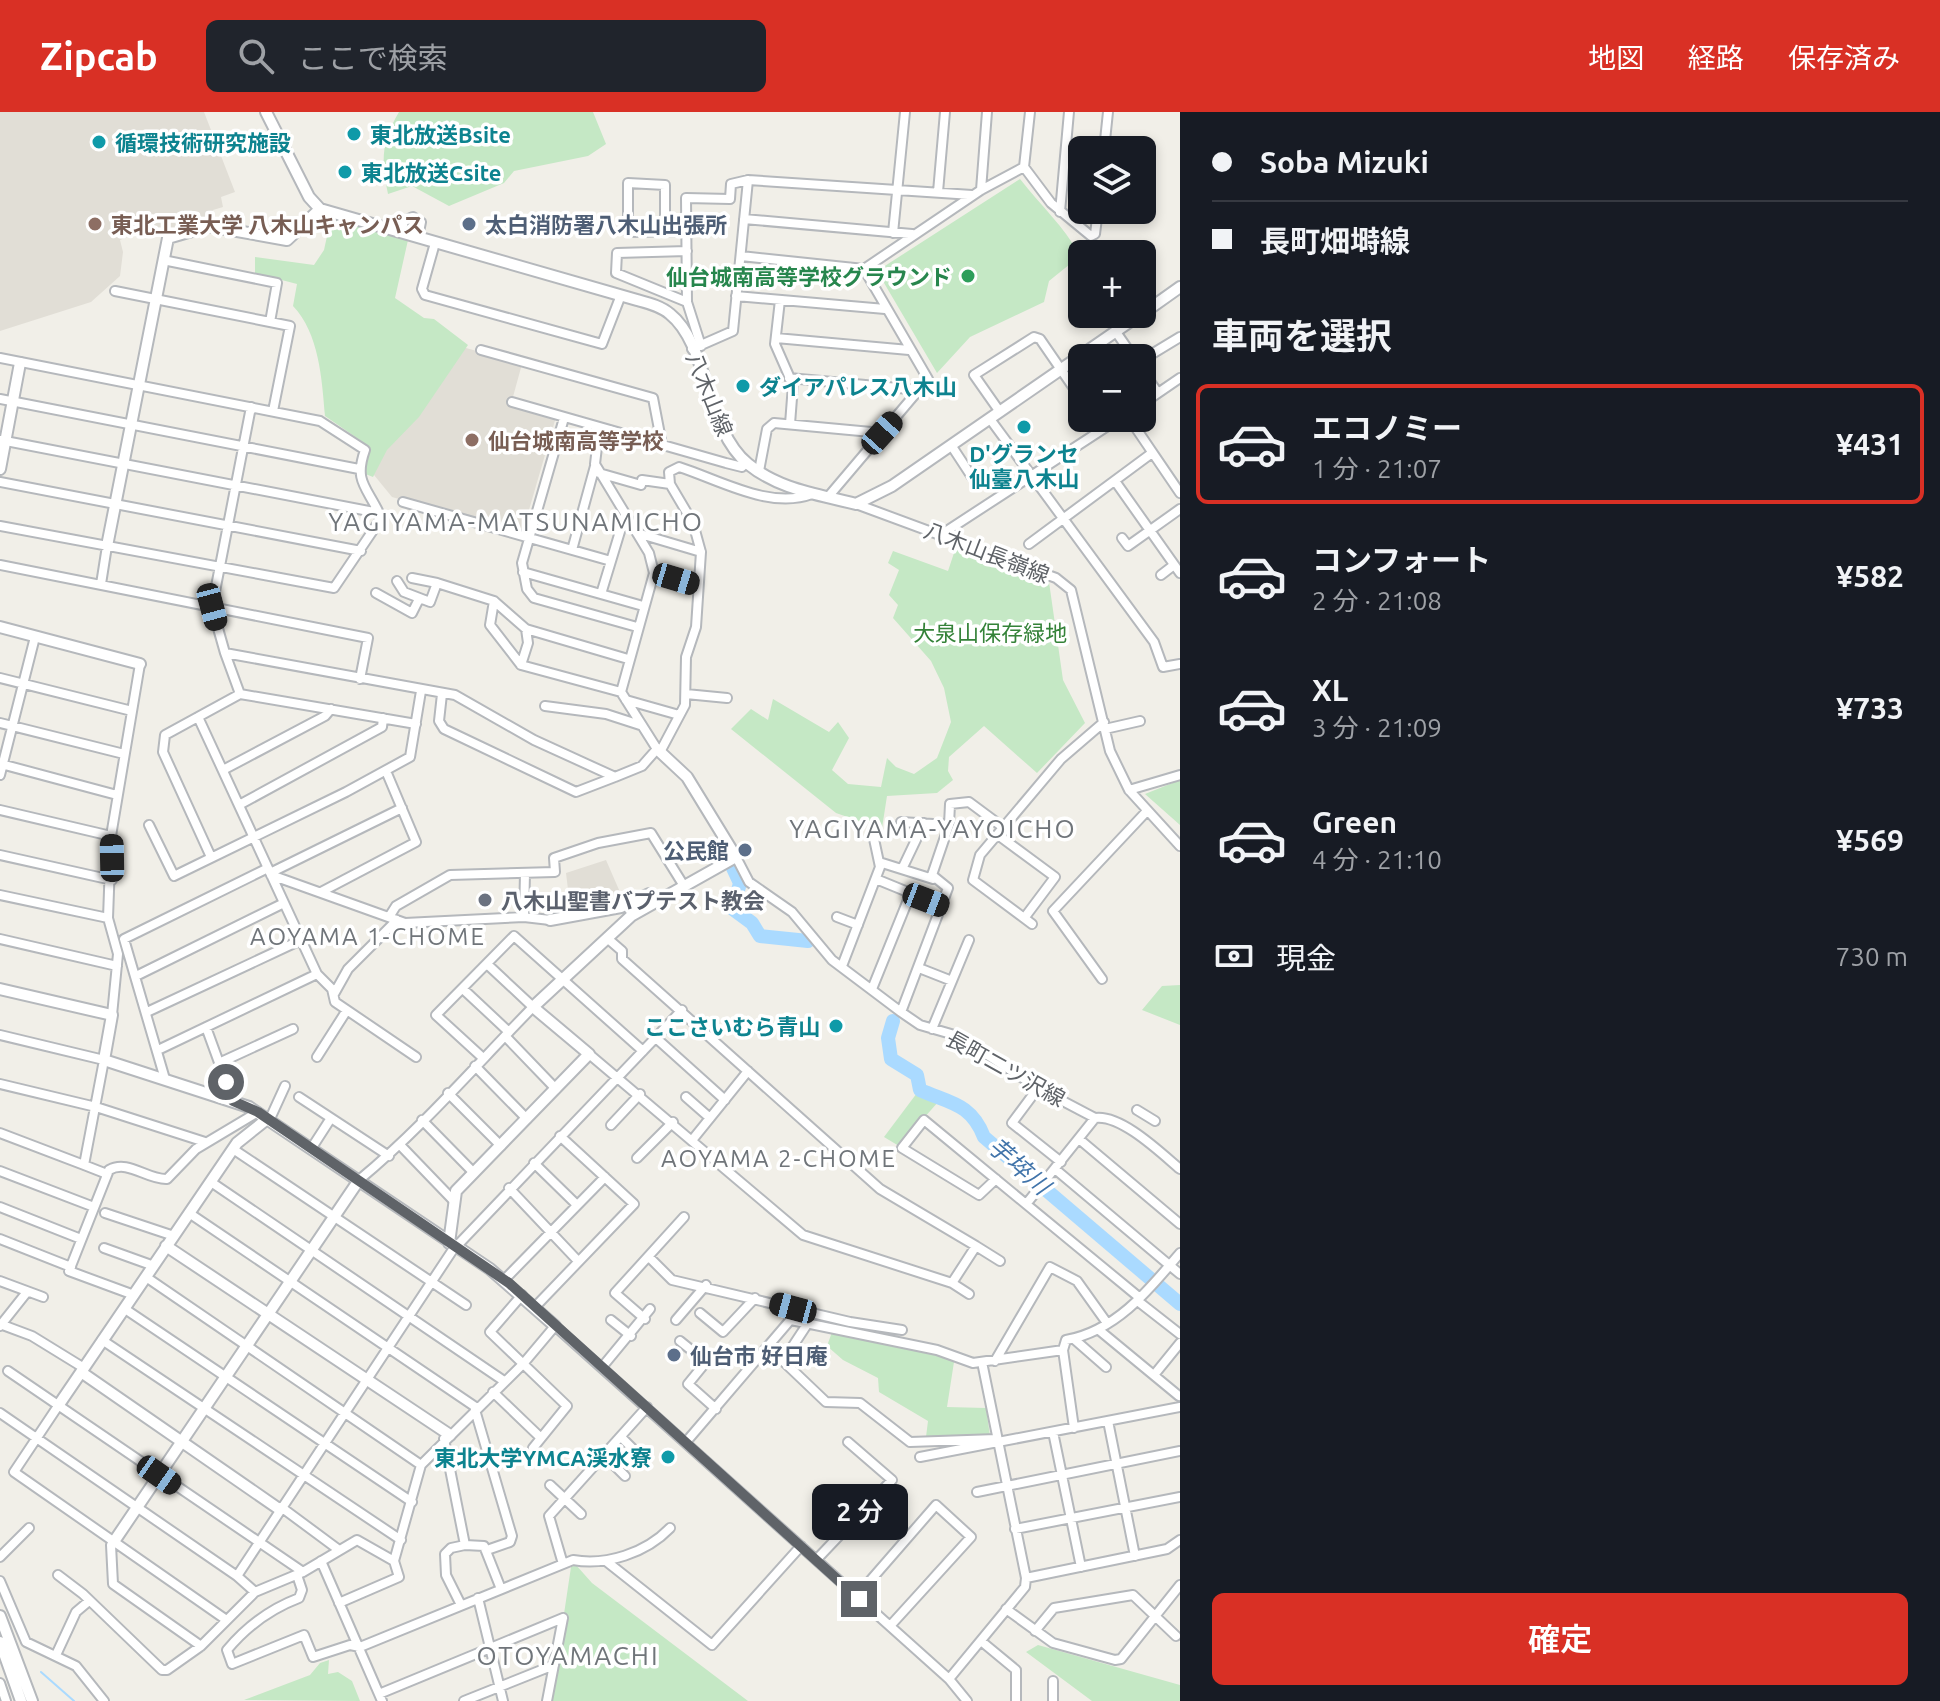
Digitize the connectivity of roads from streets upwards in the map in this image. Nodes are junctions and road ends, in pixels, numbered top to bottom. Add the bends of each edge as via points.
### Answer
1 (266, 112) edge
2 (905, 112) edge
3 (945, 112) edge
4 (987, 112) edge
5 (1030, 112) edge
6 (1069, 112) edge
7 (1108, 112) edge
8 (1105, 136) edge
9 (1024, 167) junction
10 (748, 180) junction
11 (897, 189) junction
12 (938, 192) junction
13 (977, 193) junction
14 (326, 211) junction
15 (1060, 212) junction
16 (1068, 218) edge
17 (744, 219) junction
18 (1076, 224) edge
19 (1096, 224) edge
20 (686, 231) junction
21 (665, 232) junction
22 (401, 233) junction
23 (893, 233) junction
24 (913, 234) junction
25 (418, 237) junction
26 (435, 243) junction
27 (687, 251) junction
28 (741, 256) junction
29 (163, 260) junction
30 (864, 269) junction
31 (1180, 287) edge
32 (115, 291) dead end
33 (621, 295) junction
34 (736, 296) junction
35 (155, 300) junction
36 (780, 300) junction
37 (687, 302) junction
38 (1156, 304) edge
39 (885, 309) junction
40 (270, 322) junction
41 (1122, 328) edge
42 (1116, 332) junction
43 (1180, 337) edge
44 (776, 338) junction
45 (1124, 344) edge
46 (696, 347) junction
47 (481, 350) dead end
48 (909, 350) junction
49 (1156, 352) edge
50 (0, 358) edge
51 (20, 363) junction
52 (1062, 369) junction
53 (789, 378) junction
54 (1068, 378) edge
55 (1180, 378) edge
56 (139, 385) junction
57 (920, 390) junction
58 (1156, 390) edge
59 (1158, 393) joint
60 (0, 399) edge
61 (13, 401) junction
62 (512, 402) dead end
63 (251, 407) junction
64 (273, 411) junction
65 (995, 415) junction
66 (564, 418) junction
67 (790, 424) junction
68 (131, 425) junction
69 (1099, 432) edge
70 (1138, 432) edge
71 (616, 433) junction
72 (882, 433) junction
73 (3, 440) edge
74 (662, 445) junction
75 (951, 445) junction
76 (244, 446) junction
77 (1152, 453) junction
78 (123, 463) junction
79 (746, 463) junction
80 (0, 469) edge
81 (359, 469) junction
82 (597, 469) junction
83 (759, 471) junction
84 (1033, 475) junction
85 (972, 477) dead end
86 (1115, 481) junction
87 (0, 482) edge
88 (670, 484) junction
89 (236, 485) junction
90 (1180, 493) edge
91 (812, 494) junction
92 (828, 497) junction
93 (403, 502) dead end
94 (116, 504) junction
95 (856, 504) junction
96 (1180, 509) edge
97 (379, 513) junction
98 (625, 515) junction
99 (1065, 517) junction
100 (229, 524) junction
101 (0, 526) edge
102 (1151, 530) junction
103 (637, 533) junction
104 (942, 534) junction
105 (529, 538) junction
106 (1122, 538) dead end
107 (1029, 544) dead end
108 (107, 546) junction
109 (572, 550) junction
110 (361, 551) junction
111 (701, 552) junction
112 (611, 561) junction
113 (0, 565) edge
114 (220, 567) junction
115 (1177, 569) edge
116 (523, 572) junction
117 (654, 573) junction
118 (1161, 575) dead end
119 (412, 578) dead end
120 (397, 581) dead end
121 (437, 583) junction
122 (101, 584) junction
123 (698, 586) junction
124 (376, 593) dead end
125 (601, 594) junction
126 (419, 599) junction
127 (494, 601) junction
128 (643, 606) junction
129 (212, 607) junction
130 (0, 627) edge
131 (637, 627) junction
132 (526, 629) junction
133 (35, 637) junction
134 (225, 653) junction
135 (628, 659) junction
136 (140, 664) joint
137 (1180, 664) edge
138 (521, 665) junction
139 (0, 678) edge
140 (360, 679) junction
141 (23, 683) junction
142 (421, 691) junction
143 (240, 694) junction
144 (442, 694) junction
145 (686, 694) junction
146 (623, 696) junction
147 (727, 698) dead end
148 (545, 706) dead end
149 (331, 709) junction
150 (132, 711) junction
151 (679, 715) junction
152 (198, 717) junction
153 (383, 718) junction
154 (1140, 721) dead end
155 (0, 723) edge
156 (416, 724) junction
157 (641, 725) junction
158 (13, 726) junction
159 (1104, 726) junction
160 (658, 750) junction
161 (124, 754) junction
162 (2, 764) edge
163 (223, 770) junction
164 (386, 771) junction
165 (0, 775) edge
166 (1180, 775) edge
167 (615, 777) junction
168 (1129, 790) junction
169 (117, 795) junction
170 (239, 805) junction
171 (402, 808) junction
172 (0, 810) edge
173 (1146, 812) junction
174 (901, 822) dead end
175 (924, 823) junction
176 (149, 825) dead end
177 (949, 825) junction
178 (1001, 831) junction
179 (111, 836) junction
180 (253, 837) junction
181 (874, 839) dead end
182 (1180, 846) edge
183 (0, 855) edge
184 (211, 857) junction
185 (736, 857) junction
186 (879, 862) junction
187 (903, 867) junction
188 (270, 872) junction
189 (525, 873) junction
190 (876, 879) junction
191 (934, 879) junction
192 (112, 880) junction
193 (684, 886) junction
194 (321, 892) junction
195 (0, 895) edge
196 (910, 895) junction
197 (659, 901) junction
198 (284, 903) junction
199 (942, 906) junction
200 (524, 917) junction
201 (837, 917) dead end
202 (108, 918) junction
203 (393, 918) junction
204 (550, 920) joint
205 (858, 925) junction
206 (607, 938) junction
207 (0, 939) edge
208 (301, 940) junction
209 (969, 940) dead end
210 (487, 964) junction
211 (117, 966) junction
212 (842, 966) junction
213 (919, 968) junction
214 (317, 974) junction
215 (136, 976) junction
216 (560, 979) junction
217 (1102, 979) dead end
218 (952, 981) junction
219 (0, 989) edge
220 (463, 989) junction
221 (872, 989) junction
222 (334, 994) junction
223 (533, 1007) junction
224 (347, 1010) junction
225 (682, 1010) junction
226 (147, 1012) junction
227 (901, 1012) junction
228 (112, 1015) junction
229 (206, 1027) junction
230 (293, 1029) dead end
231 (932, 1029) junction
232 (507, 1034) junction
233 (0, 1035) edge
234 (656, 1038) junction
235 (158, 1050) junction
236 (643, 1051) junction
237 (589, 1054) junction
238 (317, 1057) dead end
239 (416, 1057) dead end
240 (483, 1058) junction
241 (104, 1060) junction
242 (219, 1063) junction
243 (475, 1066) junction
244 (748, 1071) junction
245 (618, 1076) junction
246 (165, 1079) junction
247 (0, 1084) edge
248 (285, 1086) dead end
249 (1038, 1088) junction
250 (556, 1089) junction
251 (448, 1093) junction
252 (640, 1094) junction
253 (299, 1097) dead end
254 (686, 1097) dead end
255 (725, 1100) junction
256 (233, 1101) junction
257 (96, 1107) junction
258 (1137, 1110) dead end
259 (265, 1117) junction
260 (331, 1118) junction
261 (710, 1118) junction
262 (1095, 1118) junction
263 (527, 1119) junction
264 (422, 1120) junction
265 (673, 1122) junction
266 (611, 1125) dead end
267 (0, 1133) edge
268 (1140, 1135) junction
269 (560, 1136) junction
270 (693, 1139) junction
271 (1079, 1139) junction
272 (205, 1142) junction
273 (401, 1146) junction
274 (501, 1146) junction
275 (233, 1149) junction
276 (311, 1149) junction
277 (389, 1156) junction
278 (637, 1158) dead end
279 (534, 1163) junction
280 (84, 1165) junction
281 (1058, 1165) junction
282 (1180, 1169) edge
283 (0, 1171) edge
284 (474, 1173) junction
285 (107, 1174) junction
286 (605, 1177) junction
287 (996, 1179) junction
288 (359, 1180) junction
289 (211, 1182) junction
290 (509, 1188) junction
291 (453, 1200) junction
292 (1027, 1203) junction
293 (577, 1205) junction
294 (0, 1207) edge
295 (94, 1207) junction
296 (105, 1213) dead end
297 (189, 1213) junction
298 (334, 1215) junction
299 (684, 1217) dead end
300 (1180, 1224) edge
301 (550, 1232) junction
302 (174, 1236) junction
303 (0, 1239) edge
304 (81, 1239) junction
305 (453, 1245) junction
306 (166, 1246) junction
307 (976, 1246) junction
308 (104, 1248) dead end
309 (311, 1250) junction
310 (1180, 1253) edge
311 (649, 1257) junction
312 (578, 1261) junction
313 (1000, 1261) dead end
314 (154, 1266) junction
315 (1169, 1266) junction
316 (71, 1267) junction
317 (1180, 1274) edge
318 (146, 1277) junction
319 (504, 1280) junction
320 (0, 1281) edge
321 (289, 1281) junction
322 (433, 1282) junction
323 (952, 1283) junction
324 (706, 1285) junction
325 (27, 1292) junction
326 (969, 1294) dead end
327 (134, 1295) junction
328 (522, 1295) junction
329 (43, 1297) dead end
330 (755, 1298) junction
331 (1140, 1300) junction
332 (466, 1305) dead end
333 (535, 1307) junction
334 (125, 1309) junction
335 (650, 1309) dead end
336 (799, 1309) junction
337 (268, 1313) junction
338 (700, 1313) dead end
339 (410, 1316) junction
340 (645, 1319) junction
341 (611, 1320) dead end
342 (676, 1320) dead end
343 (791, 1320) junction
344 (808, 1323) junction
345 (1107, 1323) junction
346 (0, 1325) edge
347 (555, 1326) junction
348 (902, 1330) dead end
349 (1099, 1330) junction
350 (1180, 1334) edge
351 (631, 1336) junction
352 (1074, 1339) junction
353 (102, 1340) junction
354 (680, 1341) dead end
355 (1180, 1343) edge
356 (245, 1346) junction
357 (389, 1348) junction
358 (1063, 1350) junction
359 (995, 1361) junction
360 (982, 1362) junction
361 (523, 1364) junction
362 (603, 1366) junction
363 (1106, 1367) dead end
364 (82, 1370) junction
365 (8, 1371) dead end
366 (1154, 1375) junction
367 (225, 1376) junction
368 (367, 1380) junction
369 (504, 1381) junction
370 (493, 1392) junction
371 (1179, 1396) edge
372 (58, 1406) junction
373 (647, 1407) junction
374 (1180, 1407) edge
375 (203, 1408) junction
376 (476, 1409) junction
377 (716, 1409) junction
378 (0, 1413) edge
379 (345, 1413) junction
380 (1108, 1421) junction
381 (1074, 1428) junction
382 (1053, 1432) junction
383 (447, 1437) junction
384 (621, 1437) junction
385 (38, 1438) junction
386 (541, 1438) junction
387 (181, 1442) junction
388 (686, 1442) junction
389 (848, 1442) dead end
390 (996, 1442) junction
391 (324, 1443) junction
392 (533, 1448) dead end
393 (1180, 1451) edge
394 (605, 1456) junction
395 (640, 1456) dead end
396 (920, 1457) dead end
397 (1116, 1464) junction
398 (421, 1465) junction
399 (303, 1474) junction
400 (159, 1475) junction
401 (625, 1476) dead end
402 (1062, 1476) junction
403 (550, 1485) dead end
404 (1006, 1486) junction
405 (977, 1492) dead end
406 (564, 1497) junction
407 (1180, 1497) edge
408 (412, 1502) junction
409 (137, 1507) junction
410 (280, 1508) junction
411 (1126, 1508) junction
412 (581, 1514) dead end
413 (1070, 1519) junction
414 (29, 1528) dead end
415 (670, 1528) dead end
416 (1015, 1529) junction
417 (115, 1540) junction
418 (401, 1540) junction
419 (1180, 1540) edge
420 (258, 1544) junction
421 (465, 1545) junction
422 (801, 1546) junction
423 (339, 1550) junction
424 (487, 1550) junction
425 (1135, 1556) junction
426 (0, 1557) edge
427 (817, 1559) junction
428 (321, 1561) junction
429 (394, 1561) junction
430 (606, 1561) junction
431 (563, 1564) junction
432 (1081, 1567) junction
433 (300, 1573) junction
434 (58, 1575) dead end
435 (237, 1576) junction
436 (1026, 1578) junction
437 (0, 1581) edge
438 (1180, 1585) edge
439 (501, 1589) junction
440 (255, 1592) junction
441 (856, 1597) junction
442 (478, 1598) junction
443 (89, 1601) junction
444 (339, 1603) junction
445 (461, 1605) junction
446 (1006, 1609) junction
447 (1156, 1614) junction
448 (0, 1616) edge
449 (225, 1619) junction
450 (890, 1626) junction
451 (1035, 1631) junction
452 (1176, 1636) dead end
453 (981, 1641) junction
454 (0, 1642) edge
455 (201, 1646) junction
456 (360, 1647) junction
457 (490, 1647) junction
458 (56, 1655) junction
459 (554, 1665) junction
460 (949, 1679) junction
461 (1053, 1681) dead end
462 (0, 1683) edge
463 (500, 1686) junction
464 (380, 1698) edge
465 (6, 1701) edge
466 (21, 1701) edge
467 (32, 1701) edge
468 (104, 1701) edge
469 (464, 1701) edge
470 (503, 1701) edge
471 (547, 1701) edge
472 (967, 1701) edge
473 (1016, 1701) edge
474 (1053, 1701) edge

1 - 14 street via 309,197
2 - 11 street
3 - 12 street
4 - 13 street
5 - 9 street
6 - 15 street
7 - 8 street
9 - 13 street
9 - 15 street
10 - 11 street
10 - 17 street
10 - 20 street via 731,184 730,199 686,198
11 - 12 street
11 - 23 street
12 - 13 street
13 - 24 street
14 - 22 street, 八木山線
14 - 29 street via 287,240 209,226 172,236
15 - 16 street
17 - 23 street
17 - 28 street
18 - 19 street via 1091,236
20 - 21 street
20 - 27 street
21 - 21 street via 628,232 628,183 665,185
22 - 25 street, 八木山線
22 - 25 street via 404,221 413,217 421,222
23 - 24 street
24 - 30 street
25 - 26 street, 八木山線
26 - 33 street, 八木山線
26 - 33 street via 422,289 425,295 602,344
27 - 37 street
27 - 37 street via 617,253 616,273
28 - 30 street
28 - 34 street
29 - 35 street
29 - 40 street via 277,283
30 - 39 street
31 - 38 street
32 - 35 street
33 - 46 street, 八木山線 via 672,315
34 - 36 street
34 - 46 street via 733,331
35 - 40 street
35 - 56 street
36 - 39 street
36 - 44 street
37 - 46 street
39 - 48 street
40 - 64 street via 290,326
41 - 42 street
42 - 45 street
42 - 52 street
43 - 49 street
44 - 48 street
44 - 53 street
46 - 79 street, 八木山線 via 728,442
47 - 74 street via 653,398
48 - 57 street via 928,377
50 - 51 street
51 - 56 street
51 - 61 street
52 - 54 street
52 - 65 street
52 - 65 street via 1034,337 974,375
53 - 57 street
53 - 67 street
55 - 59 street
56 - 63 street
56 - 68 street
57 - 72 street
58 - 59 street
60 - 61 street
61 - 68 street
61 - 73 street
62 - 66 street
63 - 64 street
63 - 76 street
64 - 81 street via 320,421 365,450
65 - 75 street
65 - 84 street
66 - 71 street
66 - 105 street
67 - 72 street
67 - 83 street via 774,423 767,429
68 - 76 street
68 - 78 street
69 - 84 street
70 - 77 street
71 - 74 street
71 - 82 street via 597,447
72 - 92 street
73 - 78 street
73 - 80 street
74 - 79 street via 742,467
75 - 85 street
75 - 95 street via 874,498
76 - 81 street
76 - 89 street
77 - 86 street
77 - 90 street
78 - 89 street
78 - 94 street
79 - 83 street, 八木山線
81 - 97 street
82 - 88 street via 641,485 642,480
82 - 98 street
82 - 109 street
83 - 91 street, 八木山線
84 - 99 street
84 - 104 street
86 - 99 street
86 - 102 street
87 - 94 street
88 - 91 street via 669,472 679,467 763,498
88 - 111 street via 693,523
89 - 97 street
89 - 100 street
91 - 92 street, 八木山線
92 - 95 street, 八木山線
93 - 105 street
94 - 100 street
94 - 108 street
95 - 104 street, 八木山長嶺線
96 - 102 street
97 - 110 street
98 - 103 street
98 - 112 street
99 - 107 street
99 - 137 street via 1154,642 1163,667
100 - 110 street
100 - 114 street
101 - 108 street
102 - 106 street via 1128,546
102 - 115 street
103 - 111 street
103 - 117 street
104 - 159 street, 八木山長嶺線 via 1056,578 1071,590
105 - 109 street
105 - 116 street
108 - 114 street
108 - 122 street
109 - 112 street
110 - 114 street via 334,588
111 - 123 street
112 - 125 street
113 - 122 street
114 - 129 street
115 - 118 street
116 - 125 street
116 - 131 street via 534,598
117 - 123 street
117 - 128 street
119 - 121 street
120 - 126 street via 404,592
121 - 126 street via 430,602
121 - 127 street
122 - 129 street
123 - 145 street via 696,627 686,657
124 - 126 street via 412,613
125 - 128 street
127 - 132 street
127 - 138 street via 490,625
128 - 131 street
129 - 134 street
129 - 140 street via 368,638
130 - 133 street
131 - 135 street
132 - 135 street
132 - 138 street
133 - 136 street
133 - 141 street
134 - 140 street
134 - 143 street
135 - 146 street
136 - 150 street
138 - 146 street
139 - 141 street
140 - 142 street
141 - 150 street
141 - 158 street
142 - 144 street
142 - 156 street
143 - 149 street
143 - 152 street
144 - 167 street via 455,695 534,740
144 - 167 street via 439,721 444,729 576,792
145 - 147 street
145 - 151 street
146 - 151 street
146 - 157 street
148 - 157 street
149 - 153 street
149 - 163 street
150 - 161 street
151 - 160 street
152 - 163 street
152 - 184 street via 165,735 163,752
153 - 156 street
153 - 170 street via 382,727
154 - 159 street
155 - 158 street
156 - 164 street via 410,757
157 - 160 street
158 - 161 street
158 - 162 street
159 - 168 street, 八木山長嶺線
159 - 178 street via 1061,759
160 - 167 street via 642,766
160 - 185 street via 687,777
161 - 169 street
162 - 165 street
162 - 169 street
163 - 170 street
164 - 171 street
164 - 180 street
166 - 168 street
168 - 173 street, 八木山長嶺線
169 - 179 street
170 - 180 street
171 - 188 street
171 - 194 street via 416,842
172 - 179 street
173 - 182 street, 八木山長嶺線
173 - 217 street via 1053,911
174 - 175 street
175 - 177 street
175 - 187 street
176 - 184 street via 174,876
177 - 178 street via 950,804 964,800
177 - 191 street
178 - 178 street via 980,855 973,880 1029,920 1055,877
179 - 192 street
180 - 184 street
180 - 188 street
181 - 186 street
183 - 192 street
185 - 193 street
185 - 212 street, 長町二ツ沢線 via 749,882 792,912
186 - 187 street
186 - 190 street
187 - 191 street
188 - 194 street
188 - 198 street
188 - 215 street via 124,939
189 - 193 street via 555,872 554,858 651,833
189 - 200 street
189 - 203 street via 450,875 396,906
190 - 196 street
190 - 205 street
191 - 199 street via 948,888
192 - 202 street
193 - 197 street
194 - 203 street
195 - 202 street
196 - 199 street
196 - 221 street
197 - 204 street via 649,894 621,907
197 - 206 street via 631,916
198 - 208 street
198 - 215 street
199 - 213 street
200 - 203 street via 405,923
200 - 204 street
201 - 205 street
202 - 211 street
203 - 222 street via 348,969
205 - 212 street
206 - 216 street
206 - 225 street via 622,951 622,959
207 - 211 street
208 - 214 street
208 - 226 street
209 - 218 street
210 - 216 street via 514,936
210 - 220 street
210 - 223 street
211 - 228 street
212 - 221 street, 長町二ツ沢線
213 - 218 street
213 - 227 street
214 - 222 street
214 - 229 street
215 - 226 street
216 - 223 street
216 - 236 street
218 - 231 street
219 - 228 street
220 - 232 street
220 - 240 street via 436,1015
221 - 227 street, 長町二ツ沢線
222 - 224 street via 335,1002
223 - 232 street
223 - 237 street
224 - 238 street
224 - 239 street
225 - 234 street
225 - 244 street
226 - 235 street
227 - 231 street, 長町二ツ沢線
228 - 241 street
229 - 235 street
229 - 242 street
230 - 242 street
231 - 249 street, 長町二ツ沢線 via 958,1036
232 - 240 street
232 - 250 street
233 - 241 street
234 - 236 street
234 - 255 street
235 - 246 street
236 - 245 street
237 - 245 street
237 - 250 street
240 - 243 street
241 - 246 street
241 - 257 street
242 - 256 street
243 - 251 street
243 - 263 street
244 - 255 street
244 - 307 street via 880,1189
245 - 252 street
245 - 269 street
246 - 256 street
247 - 257 street
248 - 259 street
249 - 262 street, 長町二ツ沢線
249 - 281 street via 1012,1123
250 - 263 street
251 - 264 street
251 - 274 street
252 - 265 street
252 - 266 street
253 - 260 street
254 - 261 street
255 - 261 street
256 - 259 street
257 - 272 street
257 - 280 street
258 - 268 street via 1152,1119
259 - 272 street
259 - 275 street
259 - 276 street
260 - 276 street
260 - 277 street
261 - 270 street
262 - 268 street, 長町二ツ沢線 via 1104,1116
262 - 271 street
263 - 274 street
264 - 273 street
264 - 284 street
265 - 270 street
265 - 278 street
267 - 280 street
268 - 282 street, 長町二ツ沢線
269 - 279 street
269 - 286 street
270 - 323 street via 803,1235
271 - 281 street
271 - 300 street
272 - 285 street via 167,1179 123,1166
273 - 277 street
273 - 291 street
274 - 284 street
275 - 289 street
275 - 298 street
276 - 288 street
277 - 288 street
279 - 290 street
279 - 293 street
280 - 285 street
281 - 292 street
281 - 315 street
283 - 295 street
284 - 291 street
285 - 295 street
286 - 293 street
286 - 312 street via 634,1204
287 - 287 street via 924,1120 902,1148 979,1195
287 - 292 street
288 - 298 street
288 - 305 street
289 - 297 street
289 - 309 street
290 - 301 street
290 - 305 street
291 - 305 street
292 - 331 street
293 - 301 street
294 - 304 street
295 - 304 street
296 - 302 street
297 - 302 street
297 - 321 street
298 - 309 street
298 - 322 street
299 - 311 street
301 - 312 street
301 - 319 street
302 - 306 street
303 - 316 street
304 - 316 street
305 - 319 street
305 - 322 street
306 - 314 street
306 - 337 street
307 - 313 street
307 - 323 street
308 - 314 street
309 - 321 street
309 - 339 street
310 - 315 street
311 - 324 street via 672,1280
311 - 340 street via 615,1293
312 - 333 street
314 - 318 street
315 - 317 street
315 - 331 street
316 - 327 street via 69,1271
318 - 327 street
318 - 356 street
319 - 328 street
320 - 325 street
321 - 337 street
321 - 357 street
322 - 332 street
322 - 339 street
323 - 326 street
324 - 330 street
324 - 342 street
325 - 329 street
325 - 346 street
327 - 334 street
328 - 333 street
328 - 361 street via 490,1329
330 - 336 street
330 - 338 street via 723,1332
331 - 345 street
331 - 350 street
333 - 347 street
334 - 353 street
334 - 367 street
335 - 340 street
336 - 343 street
336 - 348 street
337 - 356 street
337 - 368 street
339 - 357 street
339 - 369 street
340 - 351 street
341 - 351 street
343 - 344 street
343 - 377 street
344 - 360 street
344 - 390 street via 783,1361 826,1402 860,1403 910,1442
345 - 349 street
345 - 359 street via 1077,1281 1050,1267
346 - 364 street via 32,1336
347 - 361 street
347 - 362 street
349 - 352 street
349 - 366 street
351 - 362 street
352 - 358 street via 1066,1340
352 - 363 street
353 - 364 street
353 - 375 street
354 - 377 street via 706,1362 688,1384
355 - 366 street
356 - 367 street
356 - 379 street
357 - 368 street
357 - 376 street
358 - 359 street
358 - 381 street
359 - 360 street
360 - 390 street
361 - 369 street
361 - 386 street via 567,1406
362 - 373 street
364 - 372 street
364 - 387 street
365 - 372 street
366 - 371 street
367 - 375 street
367 - 391 street
368 - 379 street
368 - 383 street
369 - 370 street
370 - 376 street
370 - 386 street
372 - 385 street
372 - 400 street
373 - 384 street
373 - 388 street
374 - 380 street
375 - 387 street
375 - 399 street
376 - 383 street
376 - 424 street via 512,1536 510,1542
377 - 388 street
378 - 385 street
379 - 391 street
379 - 398 street
380 - 381 street
380 - 397 street
381 - 382 street
382 - 390 street
382 - 402 street
383 - 398 street
383 - 421 street
384 - 394 street
384 - 395 street
385 - 409 street
385 - 417 street via 14,1472
386 - 392 street
387 - 400 street
387 - 410 street
388 - 422 street
389 - 427 street via 892,1480
390 - 396 street
390 - 404 street
391 - 399 street
391 - 408 street
393 - 397 street
394 - 401 street
394 - 406 street
397 - 402 street
397 - 411 street
398 - 408 street
399 - 410 street
399 - 418 street
400 - 409 street
400 - 420 street
402 - 404 street
402 - 413 street
403 - 406 street
404 - 405 street
404 - 416 street
406 - 412 street
406 - 431 street via 549,1516
407 - 411 street
408 - 418 street
409 - 417 street
409 - 435 street
410 - 420 street
410 - 423 street
411 - 413 street
411 - 425 street
413 - 416 street
413 - 432 street
414 - 426 street
415 - 430 street via 657,1541
416 - 436 street
417 - 449 street
417 - 455 street via 113,1584
418 - 429 street
419 - 425 street via 1167,1549
420 - 433 street
420 - 435 street
421 - 424 street
421 - 445 street via 445,1554 446,1575
422 - 427 street
422 - 430 street via 712,1645
423 - 428 street
423 - 429 street via 357,1540
424 - 439 street
425 - 432 street
427 - 441 street
428 - 433 street
428 - 444 street
429 - 444 street via 399,1577
430 - 431 street
431 - 439 street
432 - 436 street
433 - 440 street
433 - 456 street via 299,1598 241,1633 227,1650 232,1664 304,1635 313,1657 350,1645
434 - 443 street
435 - 440 street
436 - 446 street via 1025,1587
437 - 458 street via 26,1642
438 - 447 street
439 - 442 street
440 - 449 street
441 - 450 street
441 - 450 street via 936,1505 971,1537
442 - 445 street
442 - 457 street
443 - 455 street via 162,1670
443 - 458 street via 76,1612
444 - 456 street
445 - 456 street
446 - 451 street
446 - 453 street
447 - 451 street via 1133,1595 1054,1608
447 - 451 street via 1115,1660 1053,1643
447 - 452 street
448 - 467 street
449 - 455 street
450 - 460 street
453 - 460 street
453 - 473 street via 1016,1670
454 - 466 street
456 - 464 street
457 - 459 street via 563,1618
457 - 463 street
457 - 464 street
458 - 468 street via 76,1666
459 - 463 street
459 - 471 street
460 - 472 street
461 - 474 street
462 - 465 street
463 - 469 street
463 - 470 street

